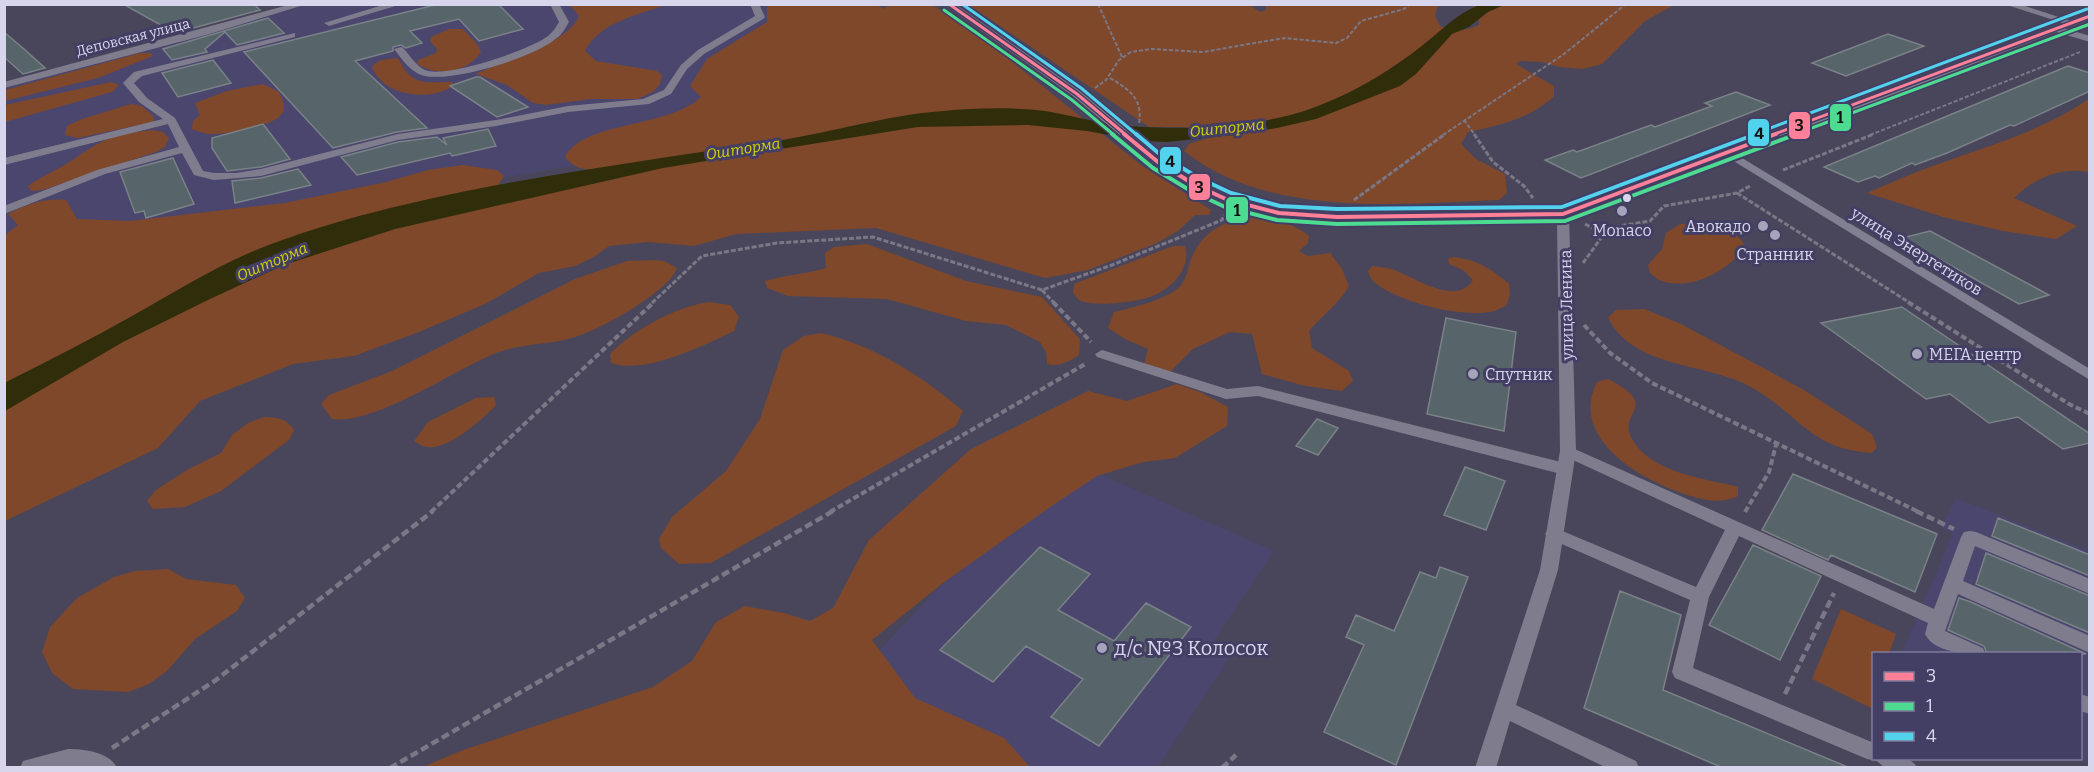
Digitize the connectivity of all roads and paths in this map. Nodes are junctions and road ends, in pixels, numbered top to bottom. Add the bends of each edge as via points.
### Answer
1 (303, 4) edge
2 (398, 4) edge
3 (554, 4) edge
4 (753, 4) edge
5 (948, 4) edge
6 (1098, 4) edge
7 (1410, 4) edge
8 (1626, 4) edge
9 (2008, 4) edge
10 (2090, 16) edge
11 (329, 23) dead end
12 (2072, 23) junction
13 (2056, 29) junction
14 (292, 35) dead end
15 (2090, 39) edge
16 (399, 49) dead end
17 (2090, 49) edge
18 (1122, 57) junction
19 (1110, 78) junction
20 (4, 85) edge
21 (1097, 87) dead end
22 (171, 120) junction
23 (1464, 120) junction
24 (1139, 124) dead end
25 (186, 148) junction
26 (1728, 154) junction
27 (4, 162) edge
28 (1765, 177) junction
29 (1737, 193) junction
30 (1228, 200) junction
31 (1535, 201) dead end
32 (4, 210) edge
33 (1563, 214) junction
34 (1336, 217) junction
35 (1579, 268) dead end
36 (1042, 290) junction
37 (1580, 332) dead end
38 (1102, 354) junction
39 (2090, 376) edge
40 (2090, 414) edge
41 (1776, 445) junction
42 (1568, 451) junction
43 (1565, 469) junction
44 (1736, 528) junction
45 (1554, 534) junction
46 (1970, 537) junction
47 (1842, 576) junction
48 (1952, 584) junction
49 (2090, 586) edge
50 (1700, 597) junction
51 (1939, 620) junction
52 (2090, 645) edge
53 (1972, 652) edge
54 (1505, 710) junction
55 (1777, 712) junction
56 (1872, 752) edge
57 (1236, 755) dead end
58 (1888, 760) edge
59 (100, 764) edge
60 (30, 768) edge
61 (390, 768) edge
62 (1222, 768) edge
63 (1485, 768) edge
64 (1629, 768) edge
65 (1907, 768) edge

1 - 20 street, Деповская улица
2 - 11 street
3 - 16 street via 564,22 549,40 460,72 421,72
4 - 25 street via 760,17 715,44 684,68 667,93 652,100 567,109 385,140 242,177 198,173
5 - 30 street via 1104,115 1158,162
6 - 18 path
7 - 18 path via 1360,21 1347,38 1336,43 1284,38 1203,52 1156,49
8 - 23 path via 1564,54
9 - 12 street
10 - 12 street
12 - 13 street
13 - 15 street
13 - 26 street
14 - 22 street via 138,75 128,83 143,100
17 - 28 path
18 - 19 path
19 - 21 path
19 - 24 path via 1141,103
22 - 25 street
22 - 27 street
23 - 31 path via 1493,162 1524,186
23 - 34 path via 1360,194
25 - 32 street via 101,171
26 - 28 street, улица Энергетиков
26 - 33 street
28 - 29 path
28 - 39 street, улица Энергетиков
29 - 35 path via 1664,206 1650,221 1613,227
29 - 40 path
30 - 34 street via 1279,213
30 - 36 path via 1222,220
33 - 34 street
33 - 42 street, улица Ленина
36 - 38 path
36 - 59 path via 873,237 777,243 702,256 425,518 216,680
37 - 41 path via 1580,320 1610,353 1652,383
38 - 43 street via 1226,394 1258,391
38 - 61 path
41 - 44 path via 1769,472
41 - 46 path
42 - 43 street, улица Ленина
42 - 44 street
43 - 45 street, улица Ленина
44 - 47 street
44 - 50 street
45 - 50 street
45 - 54 street, улица Ленина via 1549,570
46 - 48 street
46 - 49 street
47 - 51 street
47 - 55 path
48 - 51 street
48 - 52 street
50 - 55 street via 1682,672
51 - 53 street via 1934,634
54 - 63 street, улица Ленина
54 - 64 street
55 - 56 street
57 - 62 path
58 - 65 street
59 - 60 street via 60,757

